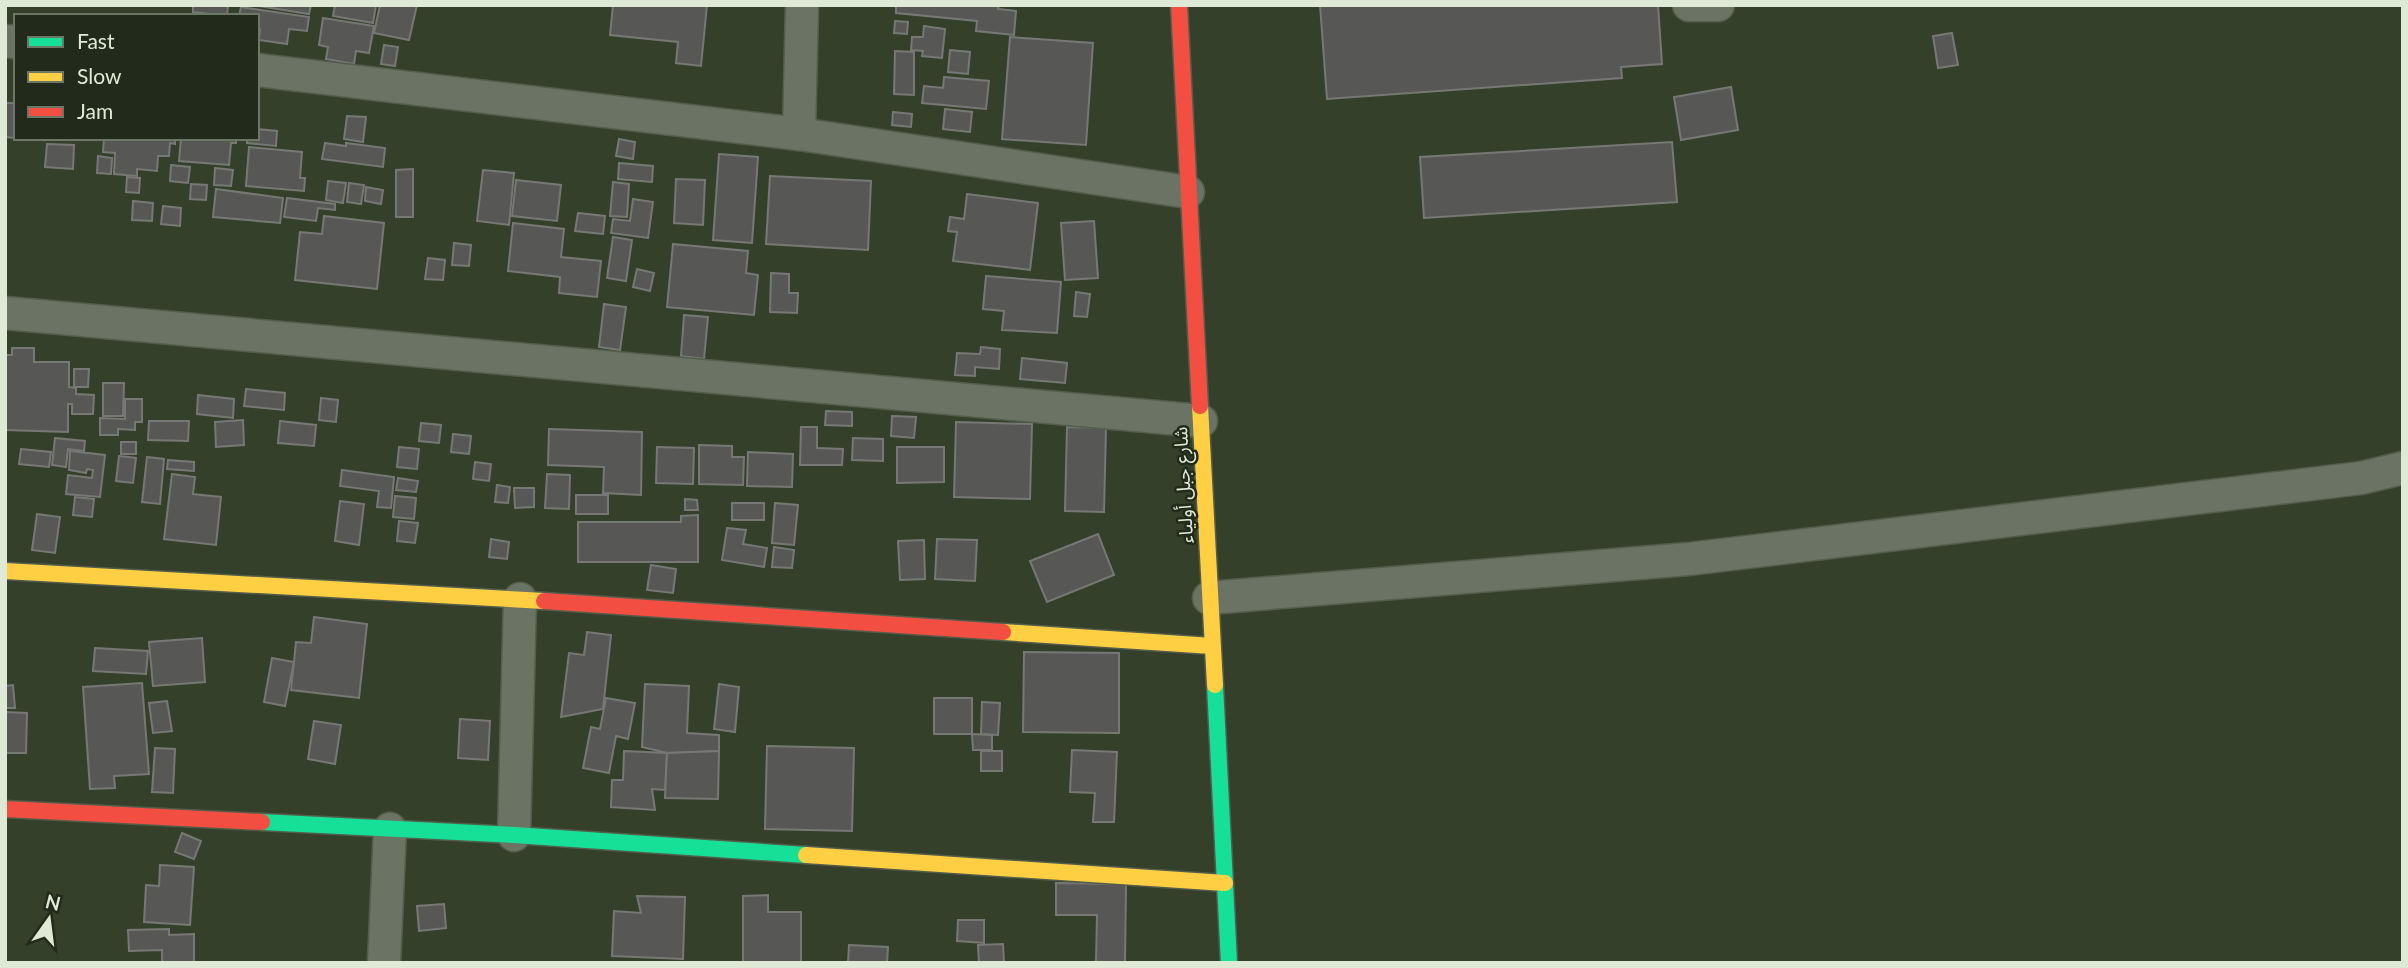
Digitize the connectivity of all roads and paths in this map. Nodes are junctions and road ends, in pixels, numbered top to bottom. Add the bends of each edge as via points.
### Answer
1 (802, 5) edge
2 (1180, 5) edge
3 (1689, 5) edge
4 (1718, 5) edge
5 (259, 70) edge
6 (799, 134) junction
7 (1188, 192) junction
8 (5, 313) edge
9 (1201, 421) junction
10 (2403, 468) edge
11 (5, 571) edge
12 (520, 598) junction
13 (1209, 598) junction
14 (1212, 646) junction
15 (5, 809) edge
16 (390, 829) junction
17 (514, 835) junction
18 (1225, 883) junction
19 (384, 963) edge
20 (1229, 963) edge

1 - 6 street
2 - 7 main road, شارع جبل أولياء
3 - 4 street
5 - 6 street
6 - 7 street
7 - 9 main road, شارع جبل أولياء
8 - 9 street
9 - 13 main road, شارع جبل أولياء
10 - 13 street via 2361,478 1689,559
11 - 12 main road
12 - 14 main road
12 - 17 street
13 - 14 main road, شارع جبل أولياء
14 - 18 main road, شارع جبل أولياء
15 - 16 main road
16 - 17 main road
16 - 19 street
17 - 18 main road
18 - 20 main road, شارع جبل أولياء

